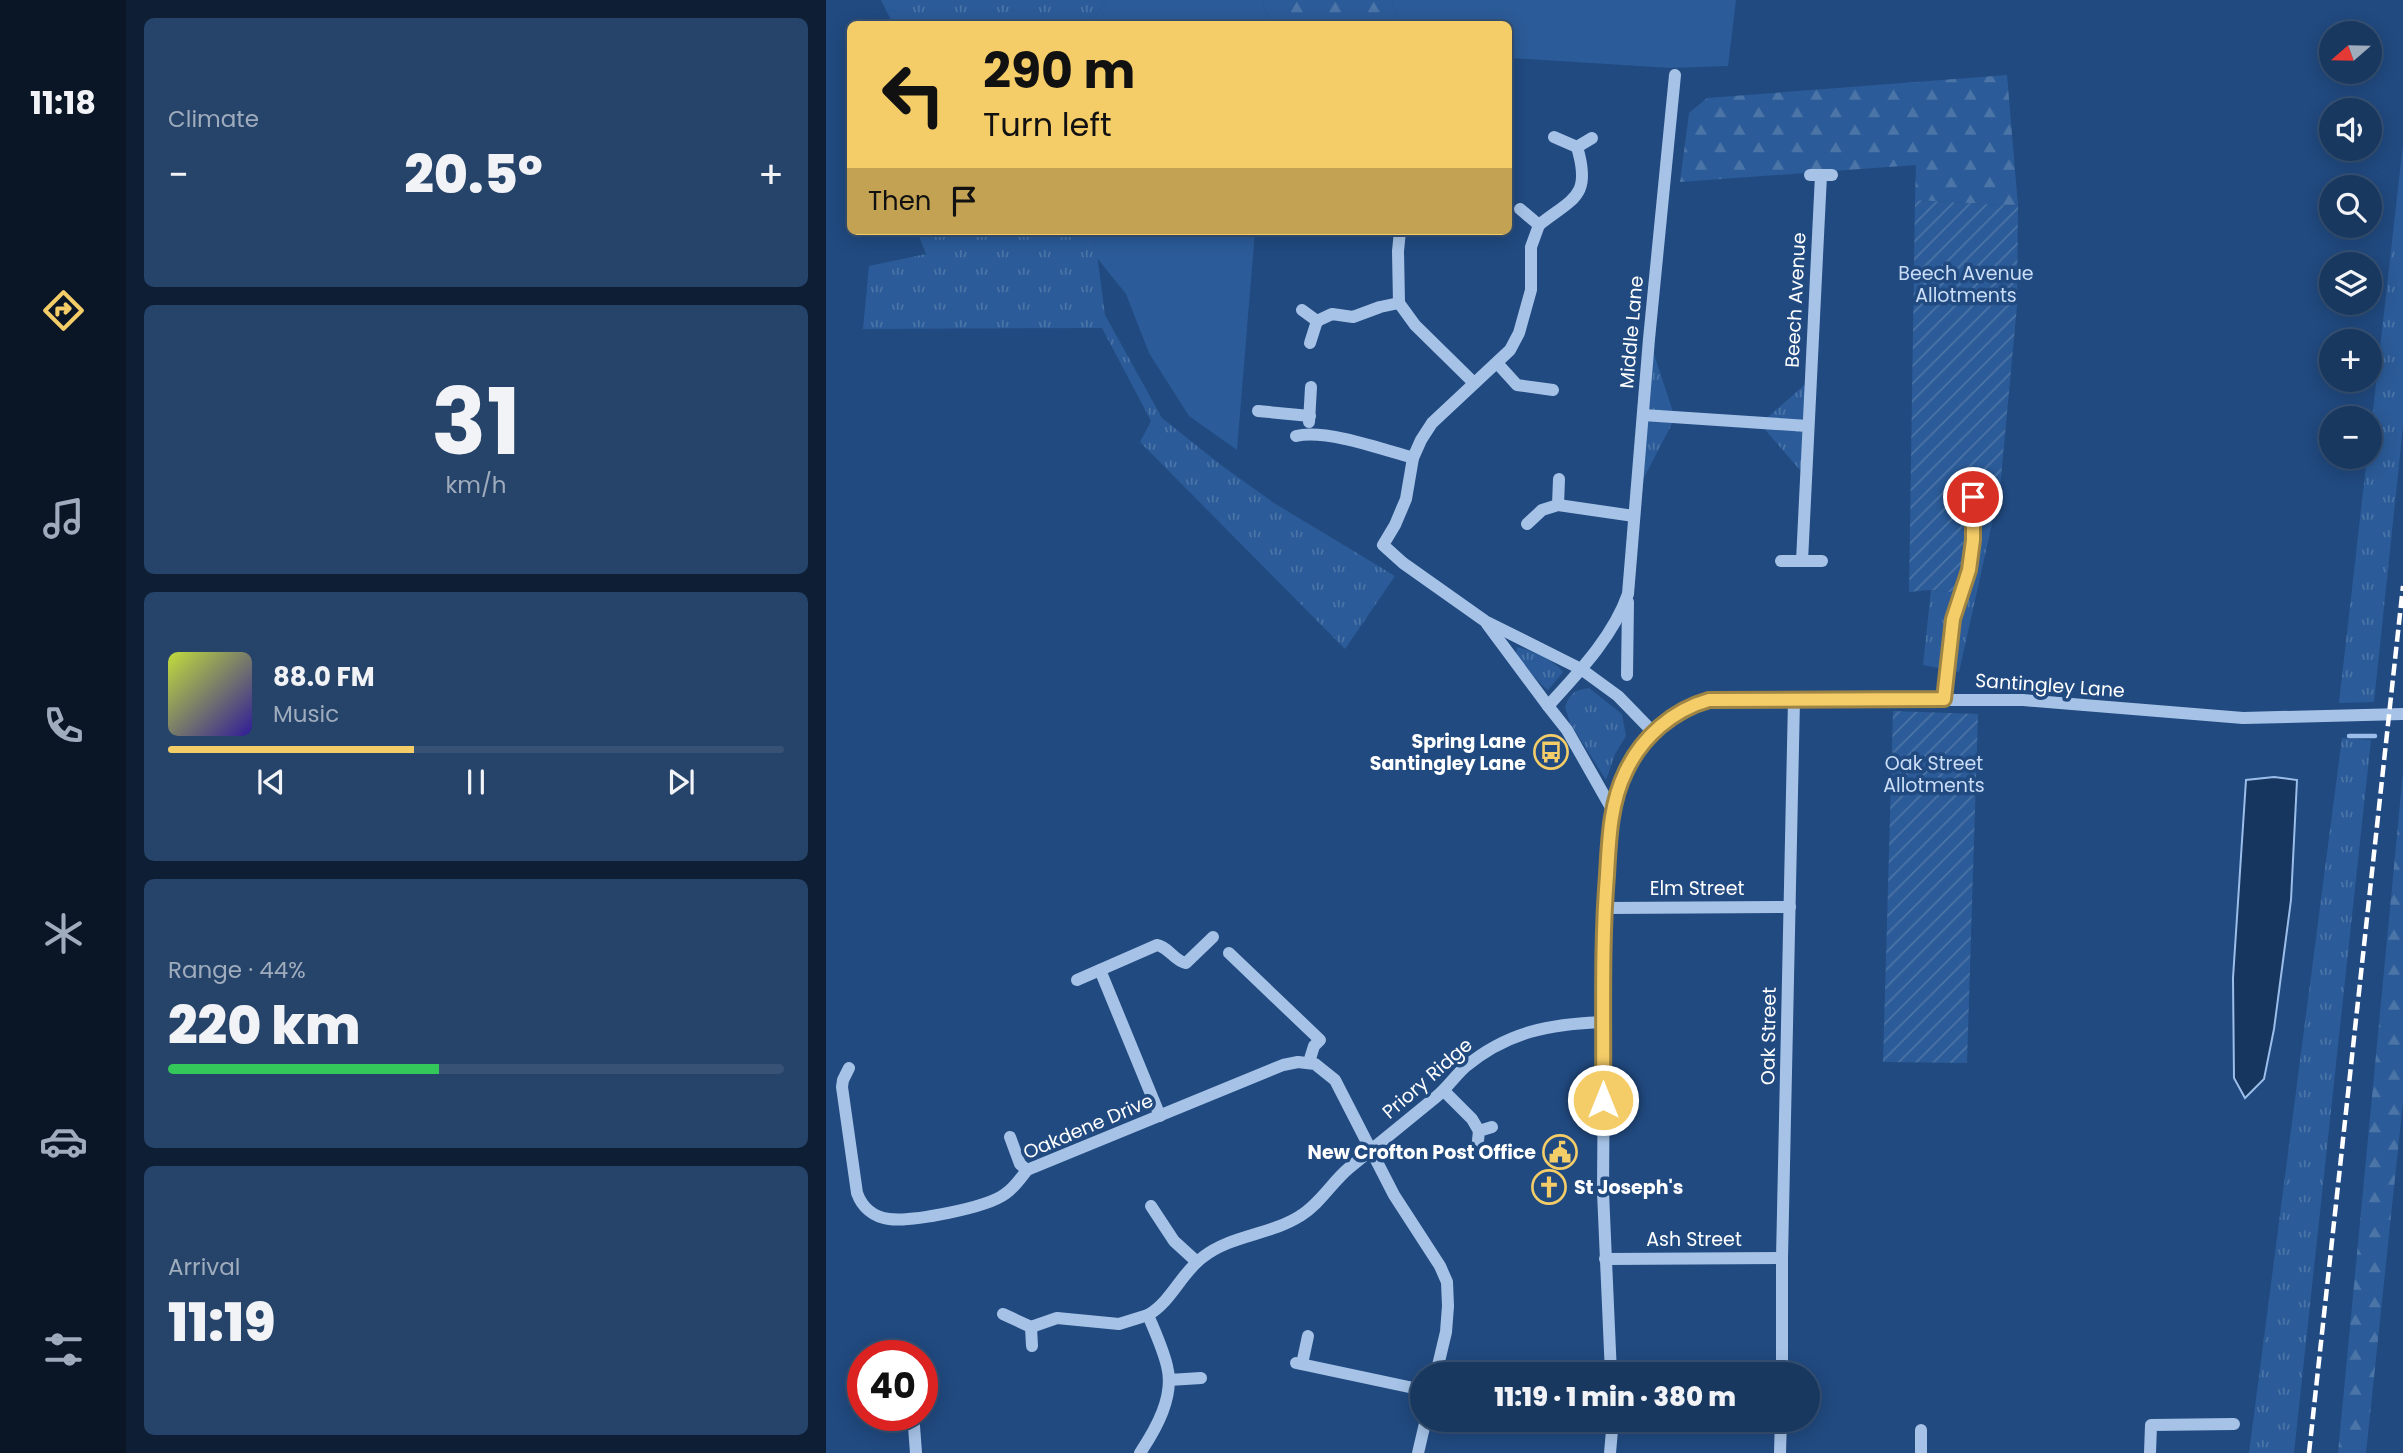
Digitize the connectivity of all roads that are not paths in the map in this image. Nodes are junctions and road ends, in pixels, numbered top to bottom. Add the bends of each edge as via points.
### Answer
1 (1675, 75) dead end
2 (1554, 137) dead end
3 (1592, 138) dead end
4 (1577, 147) junction
5 (1821, 175) dead end
6 (1520, 209) dead end
7 (1539, 225) junction
8 (1400, 235) edge
9 (1399, 303) junction
10 (1302, 310) dead end
11 (1317, 321) junction
12 (1310, 343) dead end
13 (1497, 363) junction
14 (1474, 383) junction
15 (1311, 387) dead end
16 (1553, 390) dead end
17 (1258, 411) dead end
18 (1643, 415) junction
19 (1310, 416) junction
20 (1808, 426) junction
21 (1413, 458) junction
22 (1974, 476) dead end
23 (1559, 480) dead end
24 (1558, 505) junction
25 (1634, 516) junction
26 (1527, 524) dead end
27 (1781, 561) dead end
28 (1801, 561) junction
29 (1822, 561) dead end
30 (1628, 594) junction
31 (1485, 621) junction
32 (1581, 669) junction
33 (1627, 675) dead end
34 (1944, 699) junction
35 (1794, 700) junction
36 (1548, 706) junction
37 (2403, 714) edge
38 (1653, 732) junction
39 (1614, 811) junction
40 (1790, 906) junction
41 (1605, 908) junction
42 (1213, 937) dead end
43 (1229, 953) dead end
44 (1100, 970) junction
45 (1077, 980) dead end
46 (1604, 1022) junction
47 (1309, 1062) junction
48 (849, 1068) dead end
49 (1444, 1091) junction
50 (1160, 1116) junction
51 (1492, 1127) dead end
52 (1479, 1131) junction
53 (1010, 1137) dead end
54 (1372, 1150) junction
55 (1477, 1150) dead end
56 (1027, 1170) junction
57 (1151, 1206) dead end
58 (1782, 1258) junction
59 (1605, 1259) junction
60 (1196, 1262) junction
61 (1003, 1314) dead end
62 (1149, 1315) junction
63 (1031, 1326) junction
64 (1307, 1336) dead end
65 (1031, 1346) dead end
66 (1439, 1362) edge
67 (1610, 1362) edge
68 (1782, 1362) edge
69 (1201, 1378) dead end
70 (1169, 1380) junction
71 (1410, 1387) edge
72 (2234, 1424) dead end
73 (1922, 1430) dead end
74 (914, 1431) edge
75 (1423, 1432) edge
76 (1612, 1432) edge
77 (1781, 1432) edge
78 (916, 1453) edge
79 (1140, 1453) edge
80 (1418, 1453) edge
81 (1610, 1453) edge
82 (1780, 1453) edge
83 (1921, 1453) edge
84 (2150, 1453) edge

1 - 18 street, Middle Lane
2 - 4 street
3 - 4 street
4 - 7 street via 1583,183 1566,206
5 - 20 street, Beech Avenue
6 - 7 street
7 - 13 street via 1531,247 1527,314 1510,350
8 - 9 street
9 - 11 street via 1353,317 1332,314
9 - 14 street
10 - 11 street
11 - 12 street
13 - 14 street
13 - 16 street via 1517,385
14 - 21 street via 1432,423
15 - 19 street
17 - 19 street
18 - 20 street
18 - 25 street, Middle Lane
19 - 21 street via 1302,434 1368,444
20 - 28 street, Beech Avenue
21 - 31 street via 1406,499 1383,545
22 - 34 street via 1969,570 1953,619
23 - 24 street
24 - 25 street
24 - 26 street via 1542,510
25 - 30 street, Middle Lane
27 - 28 street
28 - 29 street
30 - 32 street, Middle Lane via 1623,610
30 - 33 street, Middle Lane
31 - 32 street
31 - 36 street
32 - 36 street, Middle Lane
32 - 38 street via 1618,696
34 - 35 street, Santingley Lane
34 - 37 street, Santingley Lane via 2023,700 2243,718
35 - 38 street, Santingley Lane via 1709,700 1682,710
35 - 40 street, Oak Street
36 - 39 street
38 - 39 street, Santingley Lane via 1626,771
39 - 41 street, Santingley Lane
40 - 41 street, Elm Street
40 - 58 street, Oak Street
41 - 46 street, Santingley Lane
42 - 44 street via 1186,963 1157,945
43 - 47 street via 1320,1040
44 - 45 street
44 - 50 street
46 - 49 street, Priory Ridge via 1561,1024 1514,1038 1464,1068
46 - 59 street, Santingley Lane
47 - 50 street, Oakdene Drive via 1283,1065
47 - 54 street via 1335,1080
48 - 56 street, Oakdene Drive via 843,1080 844,1101 857,1193 868,1210 890,1219 969,1209 1005,1195
49 - 52 street
49 - 54 street, Priory Ridge
50 - 56 street, Oakdene Drive
51 - 52 street
52 - 55 street
53 - 56 street
54 - 60 street, Priory Ridge via 1300,1216 1228,1243
54 - 66 street via 1447,1282 1446,1332
57 - 60 street via 1161,1225
58 - 59 street, Ash Street
58 - 68 street, Oak Street
59 - 67 street, Santingley Lane
60 - 62 street, Priory Ridge
61 - 63 street
62 - 63 street via 1119,1324 1057,1318
62 - 70 street
63 - 65 street
64 - 71 street via 1299,1364
69 - 70 street
70 - 79 street via 1162,1413
72 - 84 street via 2151,1425
73 - 83 street
74 - 78 street
75 - 80 street
76 - 81 street
77 - 82 street

